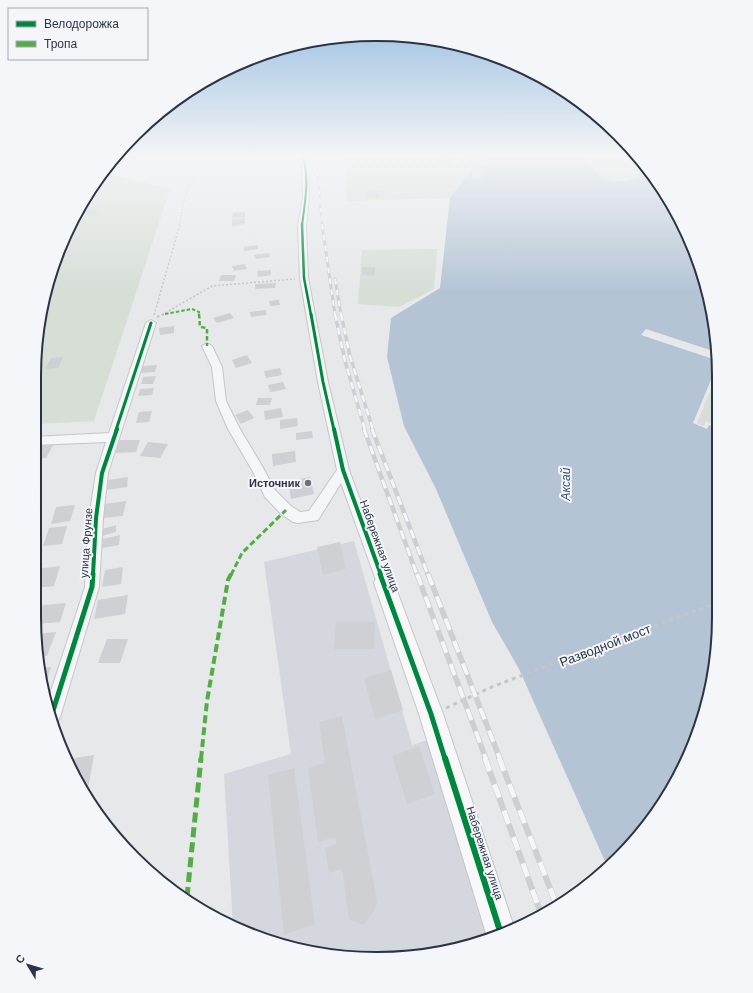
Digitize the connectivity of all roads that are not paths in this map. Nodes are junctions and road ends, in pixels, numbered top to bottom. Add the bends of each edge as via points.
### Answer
1 (306, 200) edge
2 (151, 323) road end
3 (207, 346) dead end
4 (114, 437) junction
5 (41, 441) edge
6 (343, 470) junction
7 (384, 583) joint
8 (54, 708) edge
9 (499, 928) edge

1 - 6 street, Набережная улица via 302,226 304,278 323,382
2 - 4 street, улица Фрунзе
3 - 6 street via 216,367 221,401 234,429 270,493 286,510 298,518 313,516
4 - 5 street
4 - 8 street, улица Фрунзе via 102,473 96,518 92,587
6 - 7 street, Набережная улица
7 - 9 street, Набережная улица via 431,714

